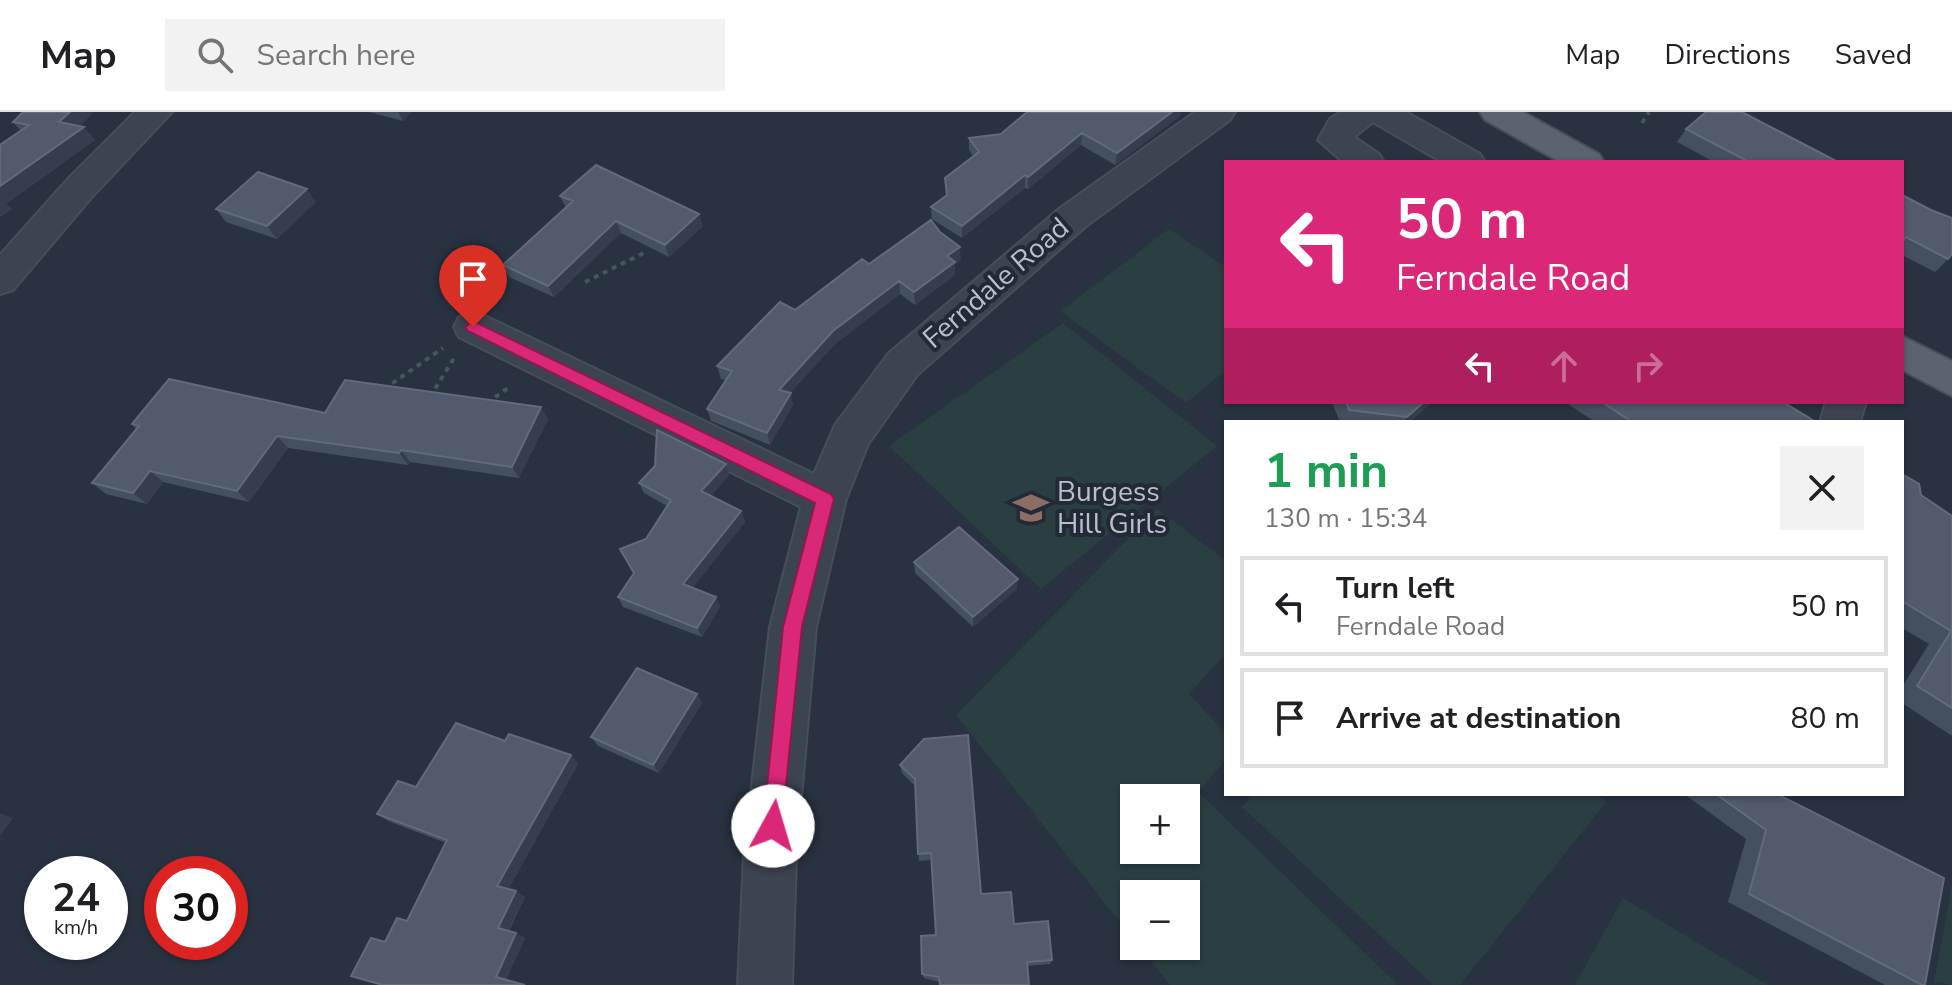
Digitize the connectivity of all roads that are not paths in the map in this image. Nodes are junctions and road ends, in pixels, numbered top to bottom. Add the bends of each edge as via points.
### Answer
1 (155, 112) edge
2 (1218, 112) edge
3 (1364, 112) edge
4 (1381, 112) edge
5 (1509, 114) edge
6 (1364, 160) edge
7 (1465, 160) edge
8 (1584, 160) edge
9 (0, 280) edge
10 (473, 327) road end
11 (1905, 355) edge
12 (1952, 380) edge
13 (825, 499) junction
14 (765, 985) edge

1 - 9 street
2 - 13 street, Ferndale Road via 1072,218 903,364 850,437
3 - 6 street via 1342,127 1335,140
4 - 7 street
5 - 8 main road
10 - 13 street
11 - 12 main road
13 - 14 street, Ferndale Road via 793,627 770,855

